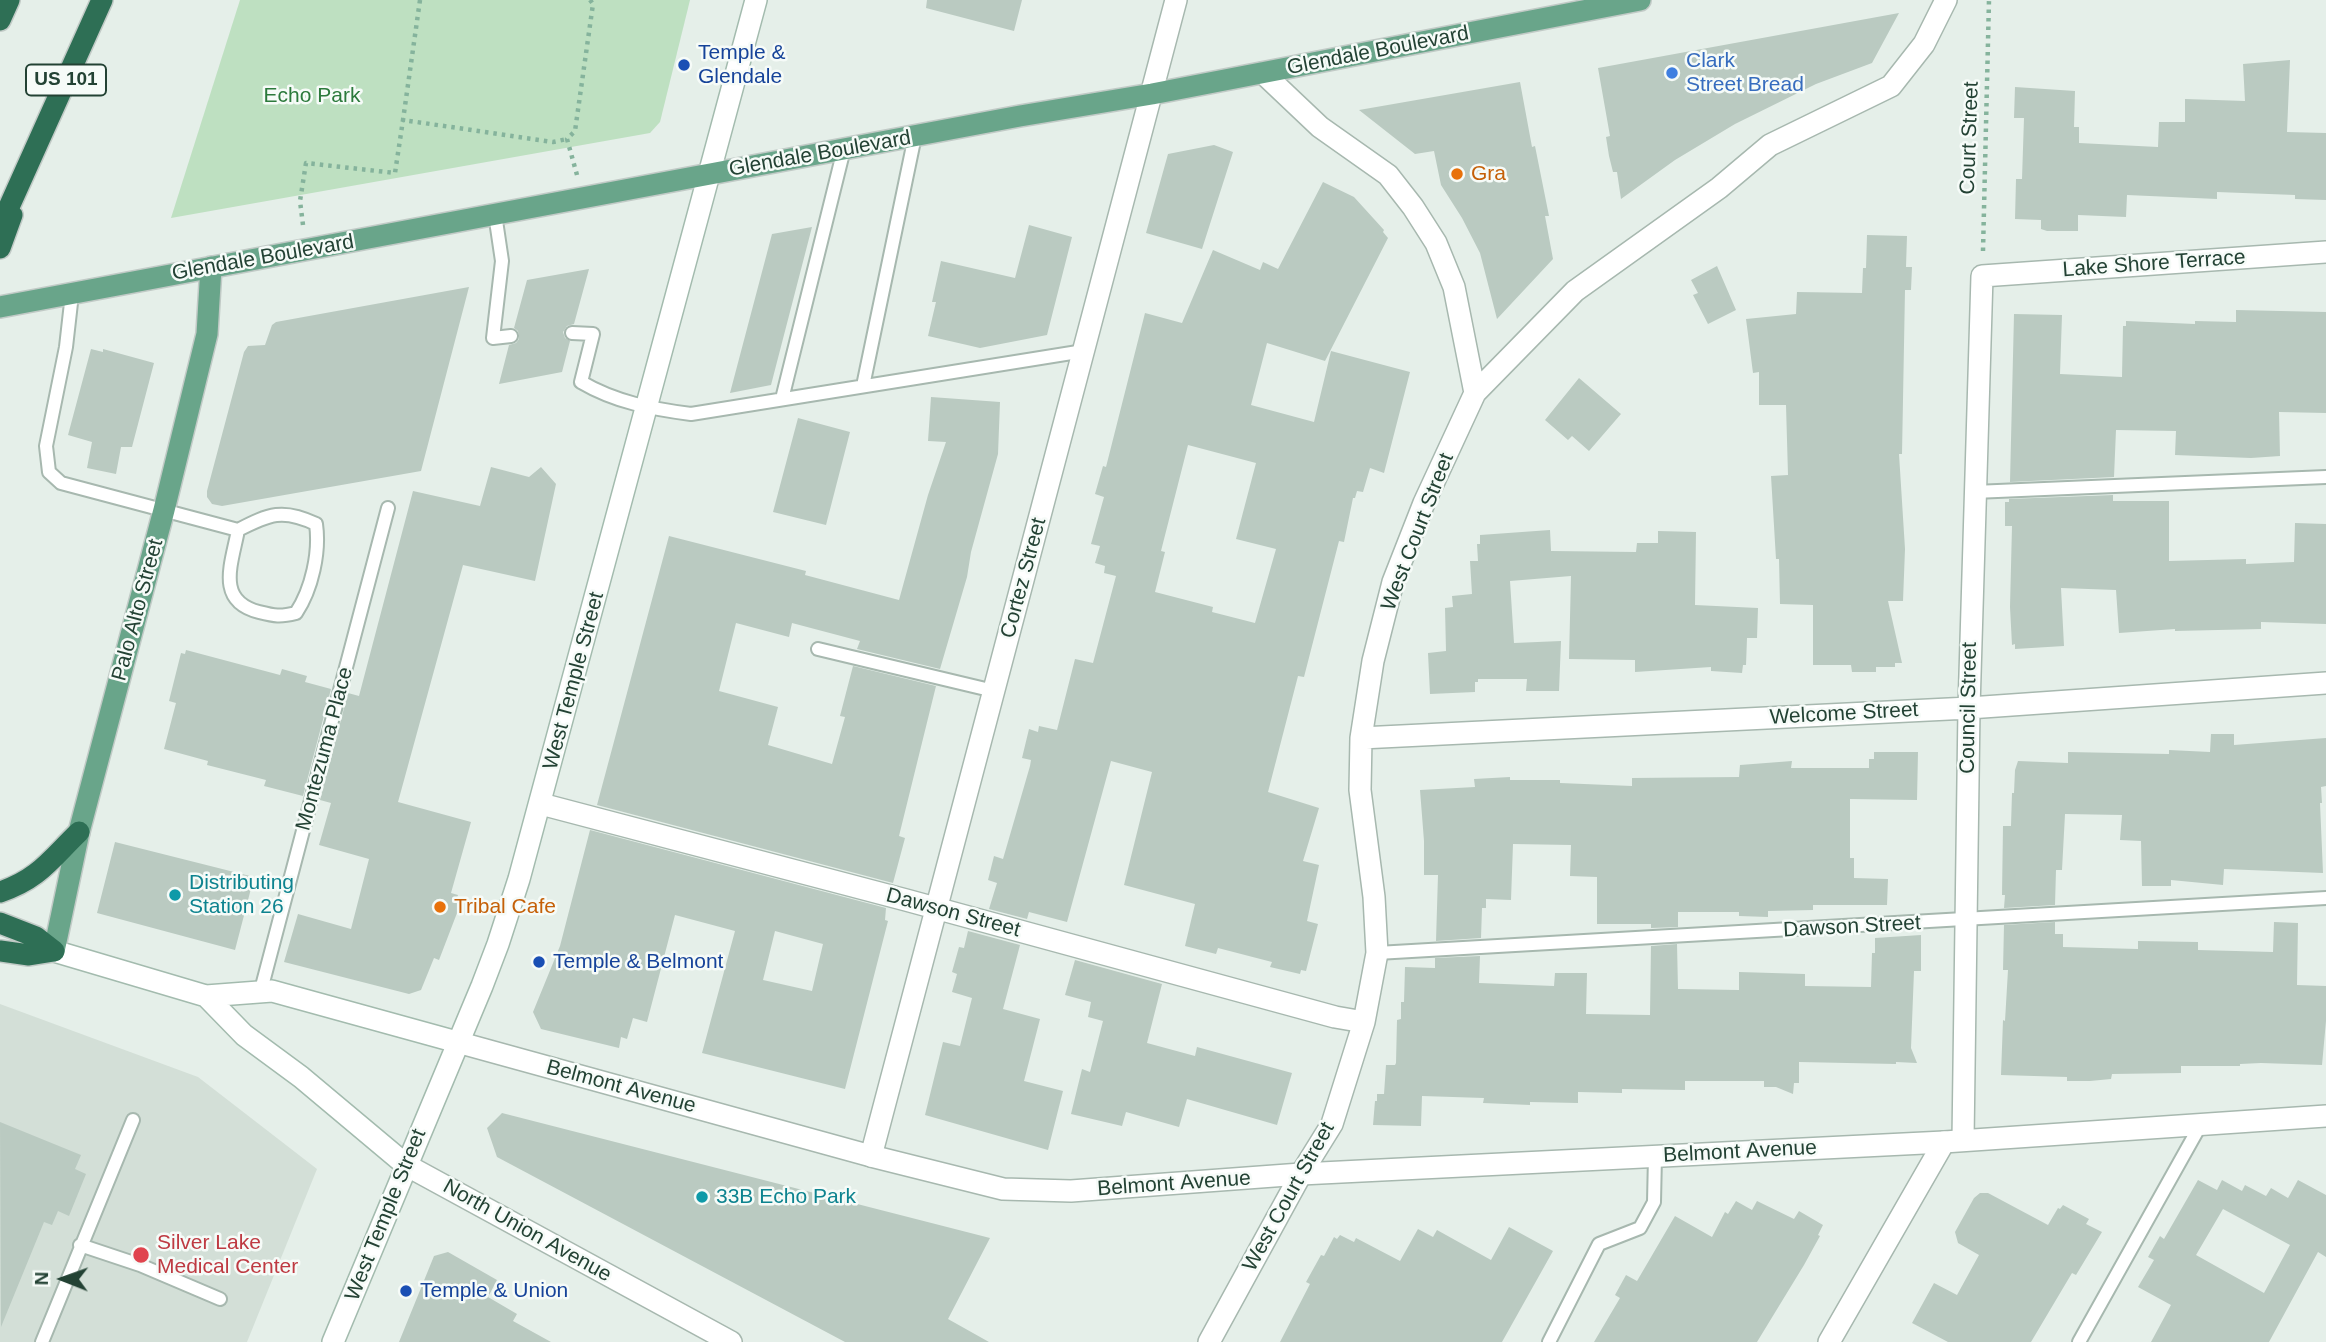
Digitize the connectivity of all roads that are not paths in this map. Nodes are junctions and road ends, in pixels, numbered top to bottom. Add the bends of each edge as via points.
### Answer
1 (9, 0) edge
2 (102, 0) edge
3 (756, 0) edge
4 (1176, 0) edge
5 (1640, 0) edge
6 (1946, 0) edge
7 (0, 20) edge
8 (1263, 73) junction
9 (1152, 94) junction
10 (915, 136) junction
11 (844, 149) junction
12 (31, 160) junction
13 (709, 174) junction
14 (495, 214) junction
15 (0, 227) edge
16 (0, 248) edge
17 (2326, 252) edge
18 (211, 267) junction
19 (1982, 276) joint
20 (72, 294) junction
21 (0, 307) edge
22 (572, 333) dead end
23 (512, 337) dead end
24 (1084, 351) junction
25 (863, 386) junction
26 (1475, 393) junction
27 (782, 399) junction
28 (646, 408) junction
29 (2326, 477) edge
30 (1974, 492) junction
31 (388, 508) dead end
32 (164, 510) junction
33 (237, 530) junction
34 (818, 649) dead end
35 (2326, 684) edge
36 (994, 691) junction
37 (1969, 708) junction
38 (1361, 738) junction
39 (541, 804) junction
40 (79, 832) junction
41 (0, 892) edge
42 (2326, 898) edge
43 (936, 909) junction
44 (1965, 921) junction
45 (0, 923) edge
46 (0, 951) edge
47 (54, 951) junction
48 (1377, 953) junction
49 (261, 990) junction
50 (206, 996) junction
51 (1364, 1022) junction
52 (457, 1042) junction
53 (2326, 1116) edge
54 (133, 1120) dead end
55 (2201, 1124) junction
56 (1954, 1141) junction
57 (871, 1156) junction
58 (1655, 1156) junction
59 (406, 1165) junction
60 (1301, 1174) junction
61 (80, 1245) junction
62 (220, 1300) dead end
63 (41, 1342) edge
64 (333, 1342) edge
65 (731, 1342) edge
66 (1209, 1342) edge
67 (1549, 1342) edge
68 (1829, 1342) edge
69 (2079, 1342) edge

1 - 7 highway
2 - 12 highway, US 101
3 - 13 street, West Temple Street
4 - 9 street, Cortez Street
5 - 8 main road, Glendale Boulevard
6 - 26 street, West Court Street via 1924,44 1891,86 1770,145 1719,188 1575,291
8 - 9 main road, Glendale Boulevard
8 - 26 street via 1320,127 1388,175 1413,206 1436,243 1454,287
9 - 10 main road, Glendale Boulevard
9 - 24 street, Cortez Street
10 - 11 main road, Glendale Boulevard
10 - 25 lane
11 - 13 main road, Glendale Boulevard
11 - 27 lane
12 - 15 highway, US 101
12 - 16 highway
13 - 14 main road, Glendale Boulevard
13 - 28 street, West Temple Street
14 - 18 main road, Glendale Boulevard
14 - 23 lane via 502,261 493,338
17 - 19 street, Lake Shore Terrace
18 - 20 main road, Glendale Boulevard
18 - 32 main road, Palo Alto Street via 207,334
19 - 30 street, Council Street
20 - 21 main road, Glendale Boulevard
20 - 32 lane via 46,446 49,472 61,483
22 - 28 lane via 593,334 581,382
24 - 25 lane
24 - 36 street, Cortez Street
25 - 27 lane
26 - 38 street, West Court Street via 1393,582 1373,661
27 - 28 lane via 691,414
28 - 39 street, West Temple Street
29 - 30 lane
30 - 37 street, Council Street
31 - 49 lane, Montezuma Place
32 - 33 lane
32 - 40 main road, Palo Alto Street
33 - 33 lane via 267,516 297,514 316,524 319,542 306,599 296,613 280,617 247,609 232,597 229,580
34 - 36 lane
35 - 37 street, Welcome Street
36 - 43 street, Cortez Street
37 - 38 street, Welcome Street
37 - 44 street, Council Street
38 - 48 street, West Court Street via 1360,790
39 - 43 street, Dawson Street
39 - 52 street, West Temple Street via 498,944
40 - 41 highway via 44,869 23,884
40 - 47 main road, Palo Alto Street
42 - 44 lane, Dawson Street
43 - 51 street, Dawson Street
43 - 57 street, Cortez Street
44 - 48 lane, Dawson Street
44 - 56 street, Council Street
45 - 47 highway via 36,937
46 - 47 highway via 29,956
47 - 50 street, Belmont Avenue
48 - 51 street, West Court Street
49 - 50 street, Belmont Avenue
49 - 52 street, Belmont Avenue
50 - 59 street, North Union Avenue via 244,1035
51 - 60 street, West Court Street via 1332,1124
52 - 57 street, Belmont Avenue
52 - 59 street, West Temple Street
53 - 55 street, Belmont Avenue
54 - 61 lane
55 - 56 street, Belmont Avenue
55 - 69 lane
56 - 58 street, Belmont Avenue
56 - 68 street, Council Street
57 - 60 street, Belmont Avenue via 1003,1189 1072,1191
58 - 60 street, Belmont Avenue
58 - 67 lane via 1654,1202 1640,1228 1599,1244
59 - 64 street, West Temple Street
59 - 65 street, North Union Avenue
60 - 66 street, West Court Street
61 - 62 lane
61 - 63 lane

